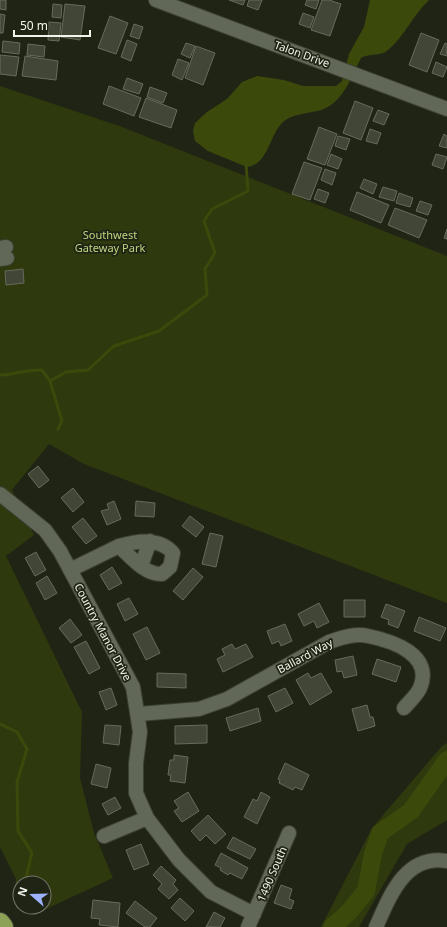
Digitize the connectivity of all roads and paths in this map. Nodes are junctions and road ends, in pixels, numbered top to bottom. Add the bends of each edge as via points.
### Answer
1 (156, 0) edge
2 (447, 109) edge
3 (0, 494) edge
4 (150, 541) junction
5 (119, 546) junction
6 (141, 566) junction
7 (70, 570) junction
8 (404, 708) dead end
9 (139, 714) junction
10 (147, 818) junction
11 (288, 833) dead end
12 (104, 836) dead end
13 (447, 862) edge
14 (251, 921) edge
15 (0, 924) edge
16 (3, 927) edge
17 (376, 927) edge

1 - 2 street, Talon Drive
3 - 7 street, Country Manor Drive via 45,530 60,550
4 - 5 street via 136,541
4 - 6 street
4 - 6 street via 167,546 173,552 170,567 162,574 155,575
5 - 6 street
5 - 7 street
7 - 9 street, Country Manor Drive via 133,687
8 - 9 street, Ballard Way via 420,688 423,671 417,657 402,647 367,635 346,636 329,642 220,701 199,709
9 - 10 street, Country Manor Drive via 136,793
10 - 12 street
10 - 14 street, Country Manor Drive via 179,860 211,892
11 - 14 street, 1490 South
13 - 17 street via 424,862 407,872 390,896
15 - 16 highway

